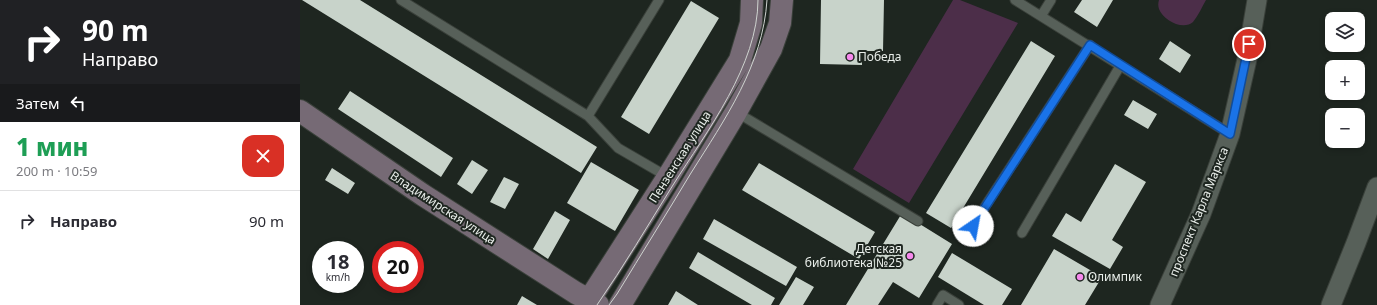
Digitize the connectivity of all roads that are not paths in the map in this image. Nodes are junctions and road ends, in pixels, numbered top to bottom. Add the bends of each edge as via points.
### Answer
1 (402, 0) edge
2 (659, 0) edge
3 (752, 0) edge
4 (782, 0) edge
5 (1015, 0) edge
6 (1051, 0) edge
7 (1256, 0) edge
8 (1041, 16) junction
9 (1090, 45) junction
10 (1120, 66) junction
11 (300, 111) edge
12 (736, 112) junction
13 (588, 116) junction
14 (1230, 134) junction
15 (668, 177) junction
16 (1377, 187) edge
17 (918, 221) dead end
18 (973, 226) dead end
19 (1022, 233) dead end
20 (591, 303) edge
21 (620, 305) edge
22 (937, 305) edge
23 (959, 305) edge
24 (1160, 305) edge
25 (1331, 305) edge

1 - 13 lane
2 - 13 lane
3 - 15 main road, Пензенская улица via 751,23 740,60
4 - 12 main road, Пензенская улица via 780,23 771,49
5 - 8 lane
6 - 8 lane
7 - 14 street, проспект Карла Маркса via 1247,59
8 - 9 lane
9 - 10 lane
9 - 18 lane
10 - 14 lane
10 - 19 lane
11 - 20 main road, Владимирская улица via 423,195
12 - 17 lane
12 - 21 main road, Пензенская улица
13 - 15 lane via 618,148
14 - 24 street, проспект Карла Маркса via 1201,214
15 - 20 main road, Пензенская улица
16 - 25 street
22 - 23 lane via 943,295

